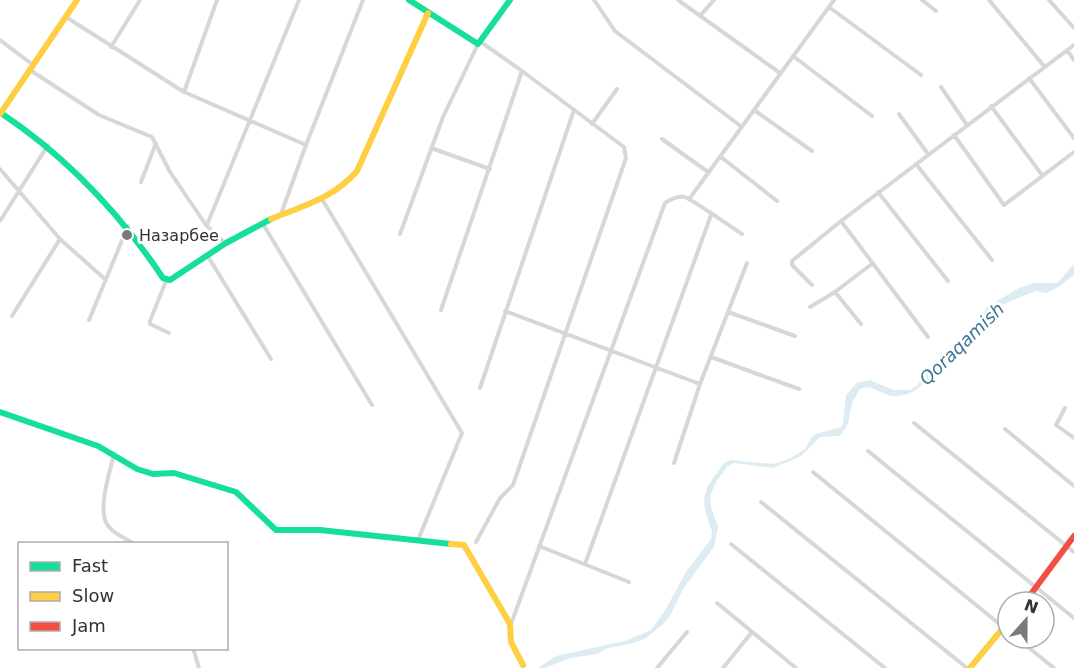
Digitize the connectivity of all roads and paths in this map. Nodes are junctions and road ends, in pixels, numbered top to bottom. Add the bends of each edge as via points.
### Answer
1 (77, 0) edge
2 (140, 0) edge
3 (217, 0) edge
4 (299, 0) edge
5 (363, 0) edge
6 (409, 0) edge
7 (510, 0) edge
8 (594, 0) edge
9 (678, 0) edge
10 (714, 0) edge
11 (834, 0) edge
12 (922, 0) edge
13 (989, 0) edge
14 (1049, 0) edge
15 (829, 7) junction
16 (936, 11) dead end
17 (428, 13) junction
18 (700, 16) junction
19 (66, 17) junction
20 (1074, 28) edge
21 (1, 42) edge
22 (479, 43) junction
23 (1074, 45) edge
24 (111, 47) junction
25 (1067, 50) junction
26 (794, 56) junction
27 (1074, 60) edge
28 (1044, 66) junction
29 (32, 67) junction
30 (522, 71) junction
31 (780, 72) junction
32 (921, 75) dead end
33 (1029, 78) junction
34 (940, 87) dead end
35 (617, 89) dead end
36 (184, 92) junction
37 (991, 106) junction
38 (574, 110) junction
39 (754, 110) junction
40 (1, 113) edge
41 (899, 114) dead end
42 (872, 116) dead end
43 (250, 120) junction
44 (592, 124) junction
45 (967, 125) junction
46 (742, 127) junction
47 (954, 135) junction
48 (1074, 138) edge
49 (662, 139) dead end
50 (157, 143) junction
51 (48, 145) junction
52 (306, 145) junction
53 (431, 148) junction
54 (812, 151) dead end
55 (1074, 152) edge
56 (928, 154) junction
57 (721, 158) junction
58 (916, 163) junction
59 (0, 169) edge
60 (490, 170) junction
61 (709, 172) junction
62 (1042, 176) junction
63 (141, 182) dead end
64 (19, 192) junction
65 (878, 192) junction
66 (690, 198) junction
67 (322, 199) junction
68 (777, 201) dead end
69 (281, 214) junction
70 (711, 215) junction
71 (0, 220) edge
72 (841, 221) junction
73 (262, 223) junction
74 (206, 225) junction
75 (128, 226) junction
76 (400, 234) dead end
77 (742, 234) dead end
78 (60, 239) junction
79 (225, 243) junction
80 (207, 255) junction
81 (992, 260) dead end
82 (747, 263) dead end
83 (873, 263) junction
84 (106, 280) junction
85 (166, 281) junction
86 (948, 281) dead end
87 (812, 285) dead end
88 (835, 292) junction
89 (810, 307) dead end
90 (441, 310) dead end
91 (505, 311) junction
92 (728, 312) junction
93 (12, 316) dead end
94 (89, 320) dead end
95 (861, 324) dead end
96 (169, 333) dead end
97 (565, 333) junction
98 (795, 336) dead end
99 (928, 337) dead end
100 (610, 351) junction
101 (711, 357) junction
102 (271, 359) dead end
103 (655, 368) junction
104 (700, 384) junction
105 (480, 388) dead end
106 (799, 388) dead end
107 (372, 405) dead end
108 (1065, 408) dead end
109 (0, 412) edge
110 (914, 423) dead end
111 (1005, 429) dead end
112 (1074, 438) edge
113 (868, 451) dead end
114 (114, 454) junction
115 (674, 463) dead end
116 (813, 472) dead end
117 (1074, 486) edge
118 (761, 502) dead end
119 (1074, 536) edge
120 (418, 540) junction
121 (133, 542) edge
122 (476, 542) dead end
123 (731, 544) dead end
124 (539, 546) junction
125 (1066, 546) junction
126 (1074, 552) edge
127 (585, 564) junction
128 (629, 582) dead end
129 (1036, 588) junction
130 (717, 603) dead end
131 (996, 618) edge
132 (1074, 618) edge
133 (510, 624) junction
134 (687, 632) dead end
135 (752, 632) junction
136 (996, 639) edge
137 (194, 650) edge
138 (1032, 650) edge
139 (523, 665) dead end
140 (200, 668) edge
141 (657, 668) edge
142 (723, 668) edge
143 (796, 668) edge
144 (885, 668) edge
145 (969, 668) edge
146 (1054, 668) edge

1 - 19 street
2 - 24 street
3 - 36 street
4 - 43 street
5 - 52 street
6 - 17 street
7 - 22 street
8 - 46 street via 615,31
9 - 18 street
10 - 18 street
11 - 15 street
12 - 16 street
13 - 28 street
14 - 20 street
15 - 26 street
15 - 32 street
17 - 22 street
17 - 67 street via 357,171 350,182
18 - 31 street
19 - 24 street
19 - 29 street
21 - 29 street
22 - 30 street
22 - 53 street
23 - 25 street
24 - 36 street
25 - 27 street
25 - 28 street
26 - 31 street
26 - 42 street
28 - 33 street
29 - 40 street
29 - 50 street via 99,115 152,137
30 - 38 street
30 - 60 street
31 - 39 street
33 - 37 street
33 - 48 street
34 - 45 street
35 - 44 street
36 - 43 street
37 - 45 street
37 - 62 street
38 - 44 street
38 - 91 street
39 - 46 street
39 - 54 street
40 - 51 street
41 - 56 street
43 - 52 street
43 - 74 street
44 - 97 street via 624,147 626,158
45 - 47 street
46 - 57 street
47 - 56 street
47 - 62 street via 1004,205
49 - 61 street
50 - 63 street
50 - 74 street via 170,172
51 - 64 street
51 - 75 street
52 - 69 street
53 - 60 street
53 - 76 street
55 - 62 street
56 - 58 street
57 - 61 street
57 - 68 street
58 - 65 street
58 - 81 street
59 - 64 street
60 - 90 street
61 - 66 street
64 - 71 street
64 - 78 street
65 - 72 street
65 - 86 street
66 - 70 street
66 - 100 street via 682,196 665,203
67 - 69 street
67 - 120 street via 462,433
69 - 73 street
70 - 77 street
70 - 103 street
72 - 83 street
72 - 87 street via 792,261
73 - 79 street
73 - 107 street
74 - 79 street
75 - 84 street
75 - 85 street
78 - 84 street
78 - 93 street
79 - 80 street
80 - 85 street
80 - 102 street
82 - 92 street
83 - 88 street
83 - 99 street
84 - 94 street
85 - 96 street via 150,324
88 - 89 street
88 - 95 street
91 - 97 street
91 - 105 street
92 - 98 street
92 - 101 street
97 - 100 street
97 - 122 street via 513,485 500,498
100 - 103 street
100 - 124 street
101 - 104 street
101 - 106 street
103 - 104 street
103 - 127 street
104 - 115 street
108 - 112 street via 1056,425
109 - 114 street
110 - 125 street
111 - 117 street
113 - 129 street
114 - 120 street via 153,474 174,473 236,492 276,530 320,530
114 - 121 street via 104,495 104,519 109,528
116 - 131 street
118 - 145 street
119 - 125 street
120 - 133 street via 464,545
123 - 144 street
124 - 127 street
124 - 133 street
125 - 126 street
125 - 129 street
127 - 128 street
129 - 132 street
130 - 135 street
133 - 139 street via 511,642
134 - 141 street
135 - 142 street
135 - 143 street
136 - 145 street
137 - 140 street
138 - 146 street

